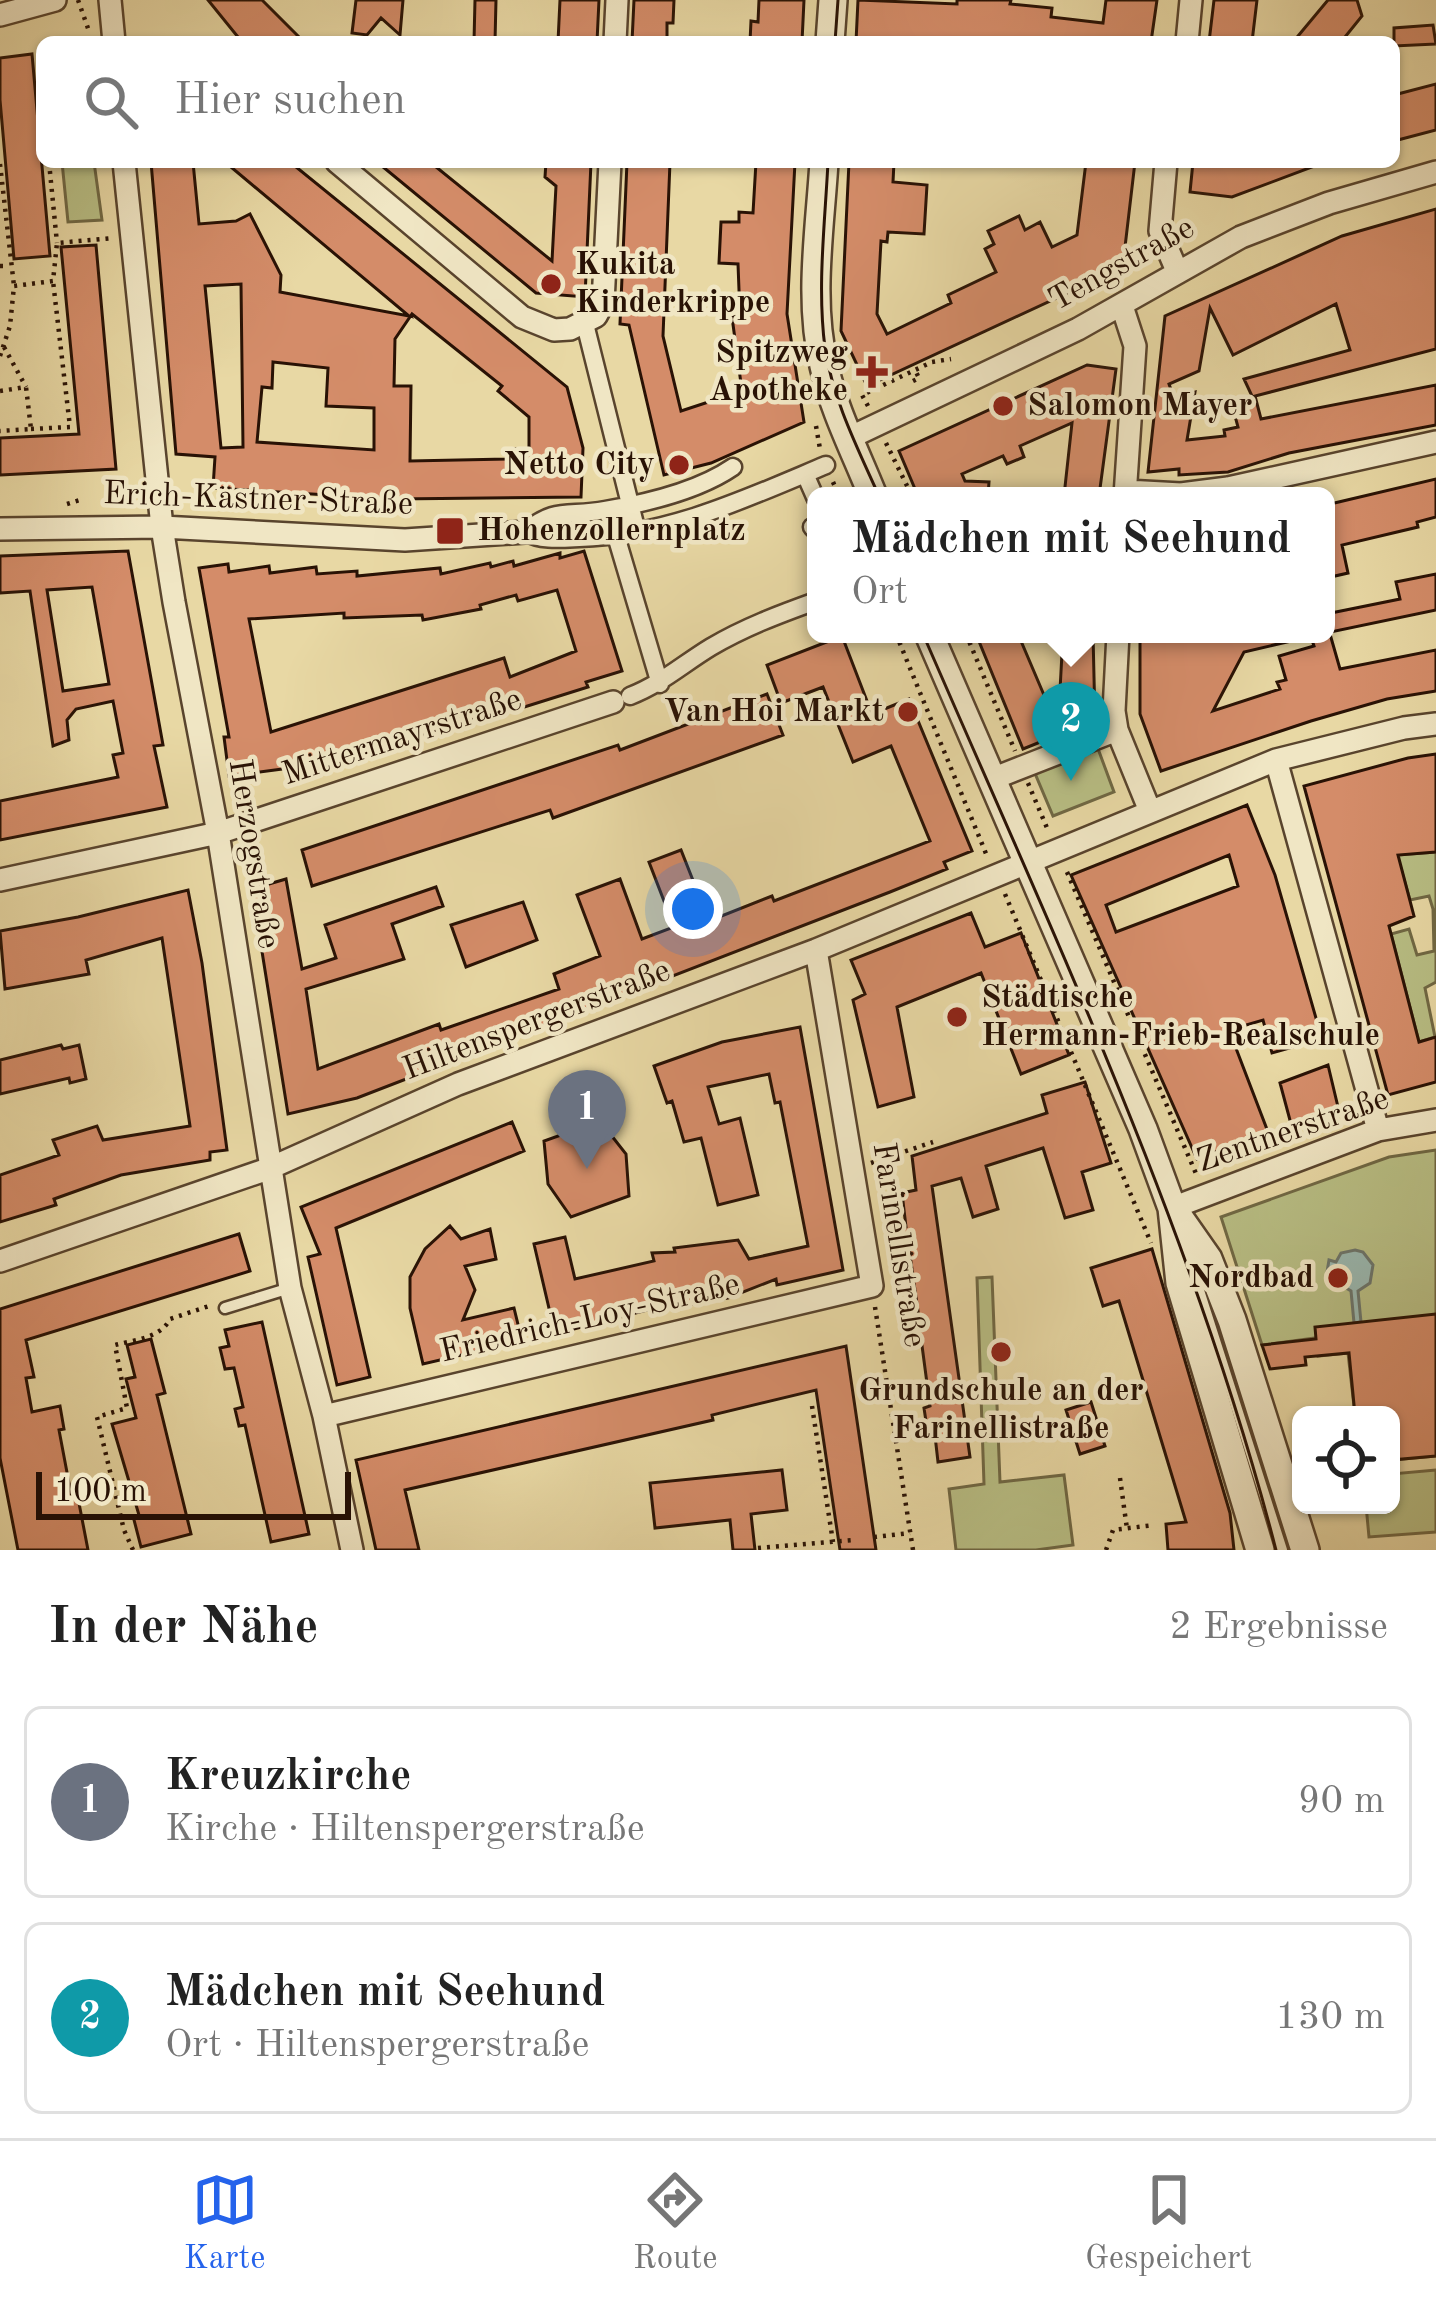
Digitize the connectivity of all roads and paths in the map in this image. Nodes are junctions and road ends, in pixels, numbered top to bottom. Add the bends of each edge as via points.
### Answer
1 (55, 0) edge
2 (78, 0) edge
3 (110, 0) edge
4 (617, 0) edge
5 (833, 0) edge
6 (1192, 0) edge
7 (0, 15) edge
8 (92, 36) edge
9 (113, 36) edge
10 (615, 36) edge
11 (830, 36) edge
12 (1187, 36) edge
13 (0, 164) edge
14 (50, 168) edge
15 (124, 168) edge
16 (344, 168) edge
17 (610, 168) edge
18 (824, 168) edge
19 (1165, 168) edge
20 (1436, 172) edge
21 (1, 187) edge
22 (130, 237) junction
23 (57, 243) junction
24 (4, 266) edge
25 (1177, 271) junction
26 (52, 281) junction
27 (14, 286) junction
28 (10, 300) junction
29 (0, 302) edge
30 (1122, 306) junction
31 (585, 324) junction
32 (4, 346) junction
33 (0, 356) edge
34 (950, 359) dead end
35 (915, 370) junction
36 (913, 381) dead end
37 (26, 387) junction
38 (0, 391) edge
39 (874, 419) junction
40 (31, 429) junction
41 (0, 431) edge
42 (849, 439) junction
43 (1436, 442) edge
44 (826, 465) dead end
45 (805, 474) junction
46 (811, 487) edge
47 (869, 487) edge
48 (908, 487) edge
49 (1125, 487) edge
50 (1233, 487) edge
51 (80, 500) dead end
52 (67, 504) dead end
53 (631, 505) junction
54 (732, 506) junction
55 (162, 527) junction
56 (0, 530) edge
57 (525, 532) junction
58 (637, 532) junction
59 (616, 536) junction
60 (807, 604) edge
61 (900, 643) edge
62 (933, 643) edge
63 (970, 643) edge
64 (1118, 643) edge
65 (660, 684) junction
66 (621, 699) joint
67 (1436, 724) edge
68 (1117, 730) junction
69 (1017, 757) dead end
70 (1276, 760) junction
71 (1024, 773) dead end
72 (992, 779) junction
73 (1150, 811) junction
74 (1047, 828) dead end
75 (218, 833) junction
76 (1028, 864) junction
77 (1067, 872) dead end
78 (997, 878) junction
79 (0, 880) edge
80 (816, 950) junction
81 (1436, 1120) edge
82 (1378, 1130) junction
83 (934, 1142) dead end
84 (268, 1168) junction
85 (853, 1168) junction
86 (1206, 1196) junction
87 (1172, 1208) junction
88 (1153, 1249) dead end
89 (0, 1261) edge
90 (872, 1286) junction
91 (290, 1288) junction
92 (210, 1306) dead end
93 (225, 1308) dead end
94 (812, 1406) dead end
95 (323, 1416) junction
96 (1120, 1478) dead end
97 (1154, 1525) dead end
98 (1127, 1529) junction
99 (910, 1534) junction
100 (874, 1537) dead end
101 (854, 1540) dead end
102 (833, 1542) junction
103 (758, 1548) edge
104 (133, 1550) edge
105 (352, 1550) edge
106 (913, 1550) edge
107 (1106, 1550) edge
108 (1260, 1550) edge
109 (1282, 1550) edge
110 (1305, 1550) edge

1 - 7 street
2 - 8 path
3 - 9 street
4 - 10 street
5 - 11 street
6 - 12 street
13 - 21 path
14 - 23 path
15 - 22 street, Herzogstraße
16 - 31 street via 522,317 554,330
17 - 31 street via 603,303
18 - 42 street via 817,323
19 - 25 street via 1160,231
20 - 25 street, Tengstraße via 1288,218
21 - 24 path
22 - 23 path
22 - 55 street, Herzogstraße
23 - 26 path
24 - 27 path
25 - 30 street, Tengstraße
26 - 27 path
26 - 40 path via 70,427
27 - 28 path
28 - 29 path
28 - 32 path
30 - 39 street, Tengstraße
30 - 49 street via 1135,346
31 - 53 street
32 - 33 path
32 - 37 path
34 - 35 path
35 - 36 path
35 - 39 path via 862,395
37 - 38 path
37 - 40 path
39 - 42 street, Tengstraße
39 - 48 path
40 - 41 path
42 - 47 street
43 - 50 street
44 - 45 street
45 - 46 street
45 - 54 street
51 - 52 path
53 - 54 street via 728,472
53 - 57 street via 546,514
53 - 58 street
54 - 58 street
55 - 56 street, Erich-Kästner-Straße
55 - 57 street, Erich-Kästner-Straße via 405,540
55 - 75 street, Herzogstraße
57 - 59 street, Erich-Kästner-Straße via 537,539
58 - 59 street
59 - 65 street
60 - 65 street via 705,650
61 - 78 path
62 - 72 street
63 - 69 path
64 - 68 street
65 - 66 street
66 - 75 street, Mittermayrstraße
67 - 70 street, Hiltenspergerstraße
68 - 72 street
68 - 73 street
70 - 73 street, Hiltenspergerstraße
70 - 82 street
71 - 74 path
72 - 76 street
73 - 76 street, Hiltenspergerstraße
75 - 79 street, Mittermayrstraße
75 - 84 street, Herzogstraße
76 - 78 street, Hiltenspergerstraße
76 - 87 street
77 - 86 path
78 - 80 street, Hiltenspergerstraße
78 - 88 path
80 - 84 street, Hiltenspergerstraße via 458,1084
80 - 85 street, Farinellistraße
81 - 82 street, Zentnerstraße
82 - 86 street, Zentnerstraße
83 - 85 path
84 - 89 street, Hiltenspergerstraße
84 - 91 street, Herzogstraße
85 - 90 street, Farinellistraße
86 - 87 street, Zentnerstraße
87 - 108 street via 1180,1283
87 - 109 lane
87 - 110 street via 1208,1259 1232,1320
90 - 95 street, Friedrich-Loy-Straße
90 - 99 path, Farinellistraße
91 - 93 lane
91 - 95 street, Herzogstraße
92 - 104 path via 115,1345 127,1408 97,1417
94 - 102 path
95 - 105 street, Herzogstraße
96 - 98 path
97 - 98 path
98 - 107 path via 1113,1531
99 - 100 path
99 - 106 path, Farinellistraße
101 - 102 path
102 - 103 path

